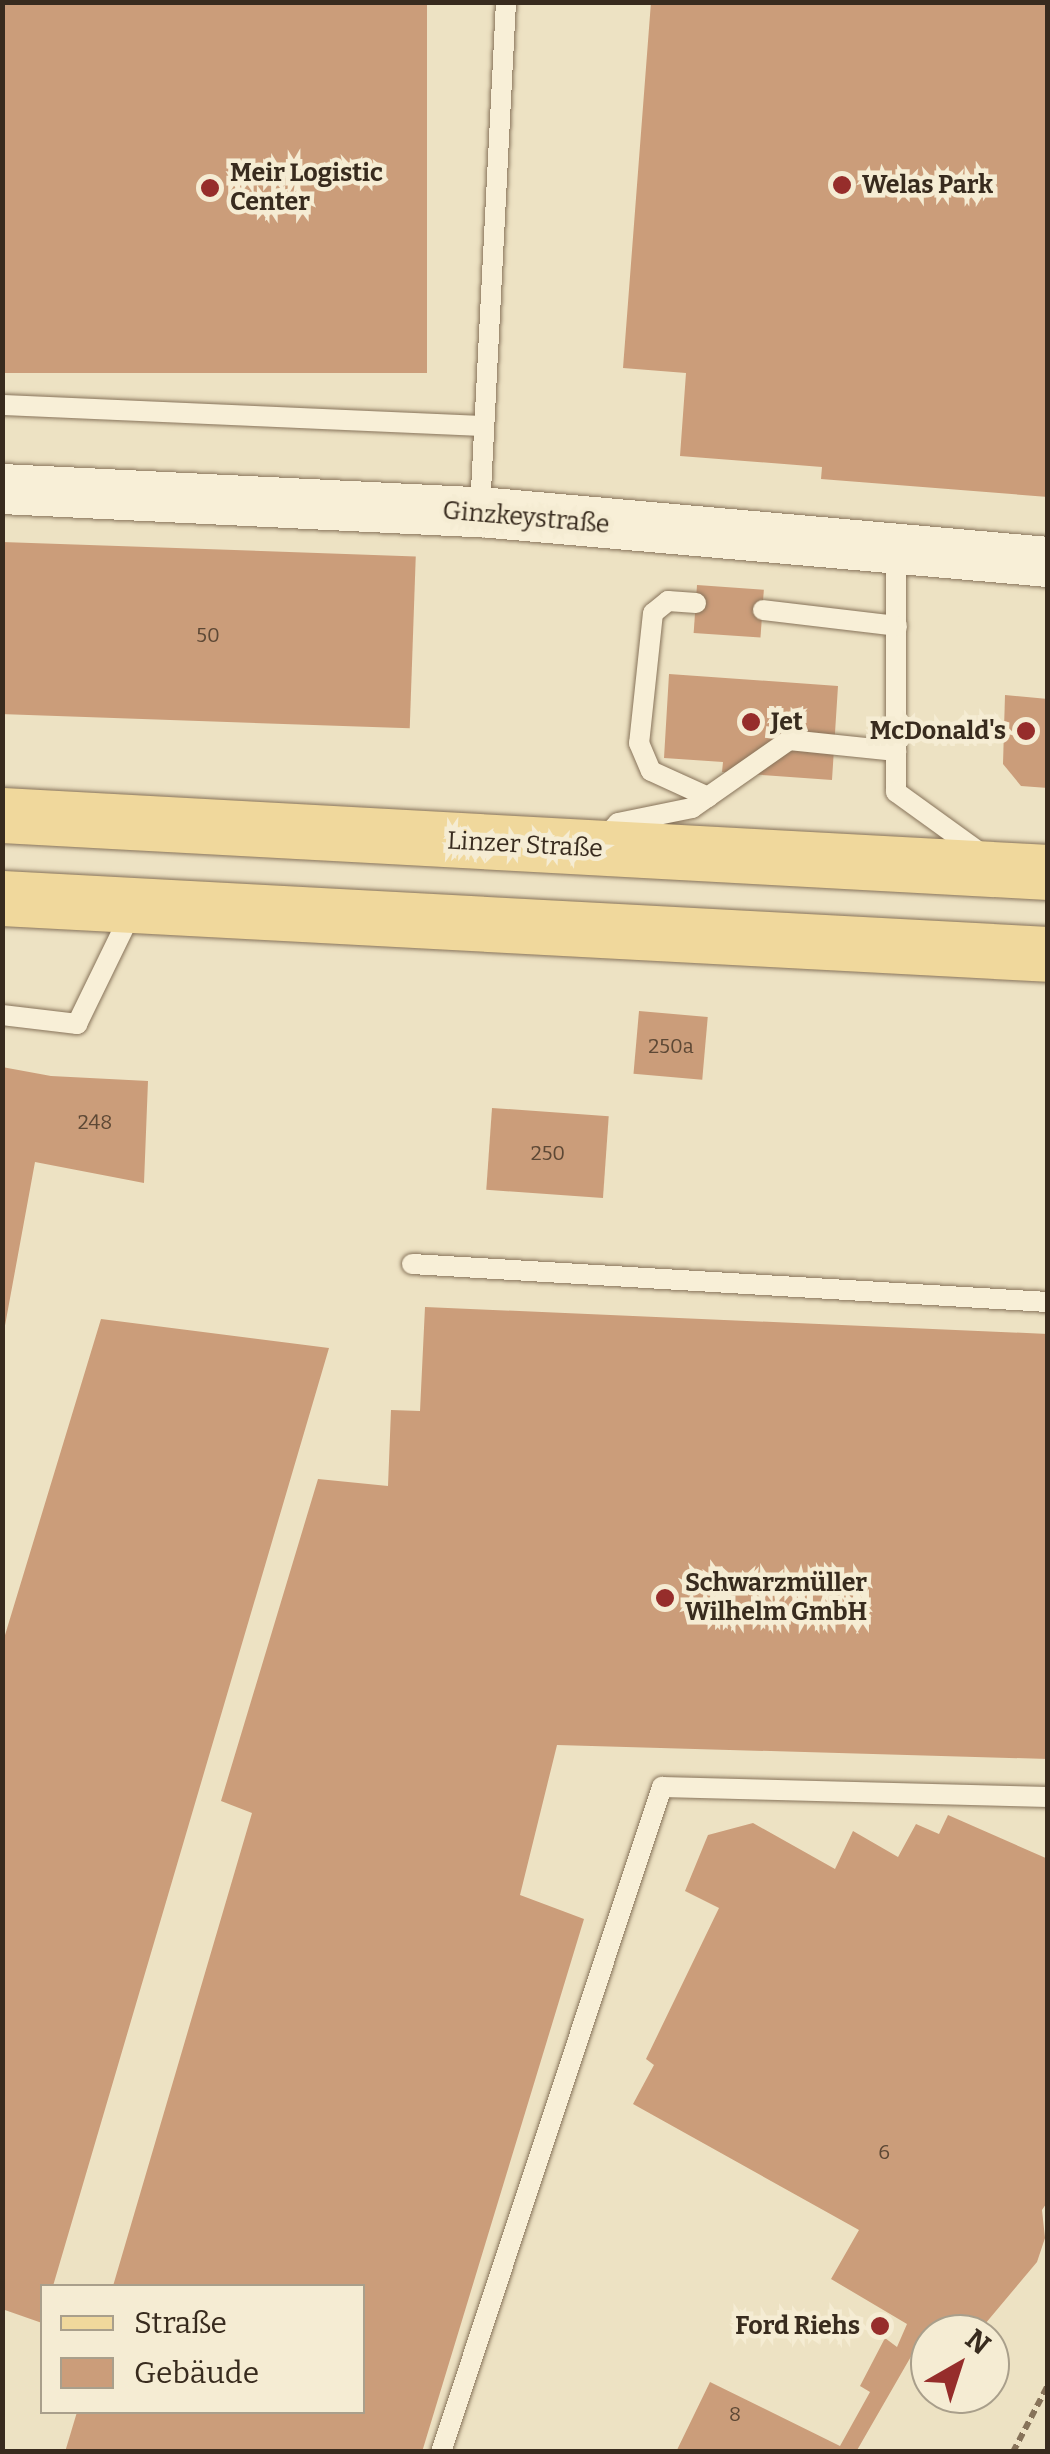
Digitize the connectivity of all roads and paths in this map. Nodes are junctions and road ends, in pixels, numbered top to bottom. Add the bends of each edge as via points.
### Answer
1 (506, 2) edge
2 (2, 405) edge
3 (484, 426) junction
4 (2, 489) edge
5 (480, 512) junction
6 (896, 552) junction
7 (1048, 562) edge
8 (696, 603) dead end
9 (763, 610) dead end
10 (898, 626) junction
11 (896, 752) junction
12 (708, 796) junction
13 (2, 816) edge
14 (594, 850) junction
15 (1026, 871) edge
16 (2, 898) edge
17 (135, 905) junction
18 (1048, 954) edge
19 (2, 1014) edge
20 (412, 1264) dead end
21 (1048, 1302) edge
22 (1048, 1796) edge
23 (1048, 2385) edge
24 (441, 2452) edge
25 (1013, 2452) edge

1 - 3 lane
2 - 3 lane
3 - 5 lane
4 - 5 street, Ginzkeystraße
5 - 6 street, Ginzkeystraße
6 - 7 street, Ginzkeystraße
6 - 10 lane
8 - 12 lane via 668,601 653,613 639,744 651,771
9 - 10 lane
10 - 11 lane
11 - 12 lane via 789,740
11 - 15 lane via 896,792
12 - 14 lane via 692,808 618,823
13 - 14 main road, Linzer Straße
14 - 15 main road, Linzer Straße
16 - 17 main road
17 - 18 main road
17 - 19 lane via 77,1024
20 - 21 lane
22 - 24 lane via 662,1787
23 - 25 path

